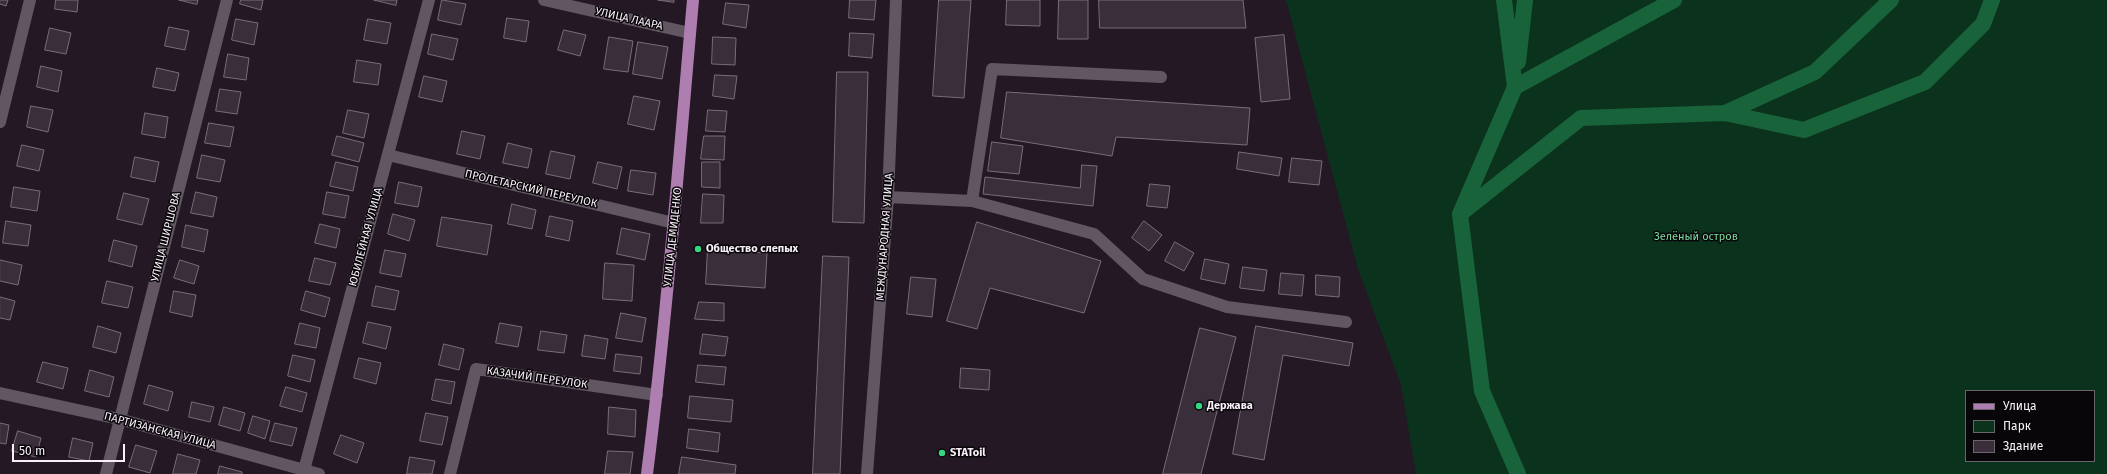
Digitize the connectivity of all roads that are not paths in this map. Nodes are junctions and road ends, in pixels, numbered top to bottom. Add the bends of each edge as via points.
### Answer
1 (30, 0) edge
2 (228, 0) edge
3 (429, 0) edge
4 (544, 0) edge
5 (693, 0) edge
6 (896, 0) edge
7 (690, 33) junction
8 (1161, 77) dead end
9 (0, 122) edge
10 (388, 155) junction
11 (888, 196) junction
12 (972, 201) junction
13 (674, 222) junction
14 (1346, 322) dead end
15 (0, 393) edge
16 (657, 395) junction
17 (119, 419) junction
18 (304, 472) edge
19 (106, 474) edge
20 (319, 474) edge
21 (450, 474) edge
22 (647, 474) edge
23 (867, 474) edge

1 - 9 street
2 - 17 street, УЛИЦА ШИРШОВА
3 - 10 street, ЮБИЛЕЙНАЯ УЛИЦА
4 - 7 street, УЛИЦА ЛААРА
5 - 7 main road, УЛИЦА ДЕМИДЕНКО
6 - 11 street, МЕЖДУНАРОДНАЯ УЛИЦА
7 - 13 main road, УЛИЦА ДЕМИДЕНКО
8 - 12 street via 992,69
10 - 13 street, ПРОЛЕТАРСКИЙ ПЕРЕУЛОК
10 - 18 street, ЮБИЛЕЙНАЯ УЛИЦА
11 - 12 street
11 - 23 street, МЕЖДУНАРОДНАЯ УЛИЦА
12 - 14 street via 1094,234 1143,279 1227,307
13 - 16 main road, УЛИЦА ДЕМИДЕНКО
15 - 17 street, ПАРТИЗАНСКАЯ УЛИЦА
16 - 21 street, КАЗАЧИЙ ПЕРЕУЛОК via 476,369
16 - 22 main road, УЛИЦА ДЕМИДЕНКО
17 - 18 street, ПАРТИЗАНСКАЯ УЛИЦА
17 - 19 street, УЛИЦА ШИРШОВА
18 - 20 street, ПАРТИЗАНСКАЯ УЛИЦА

